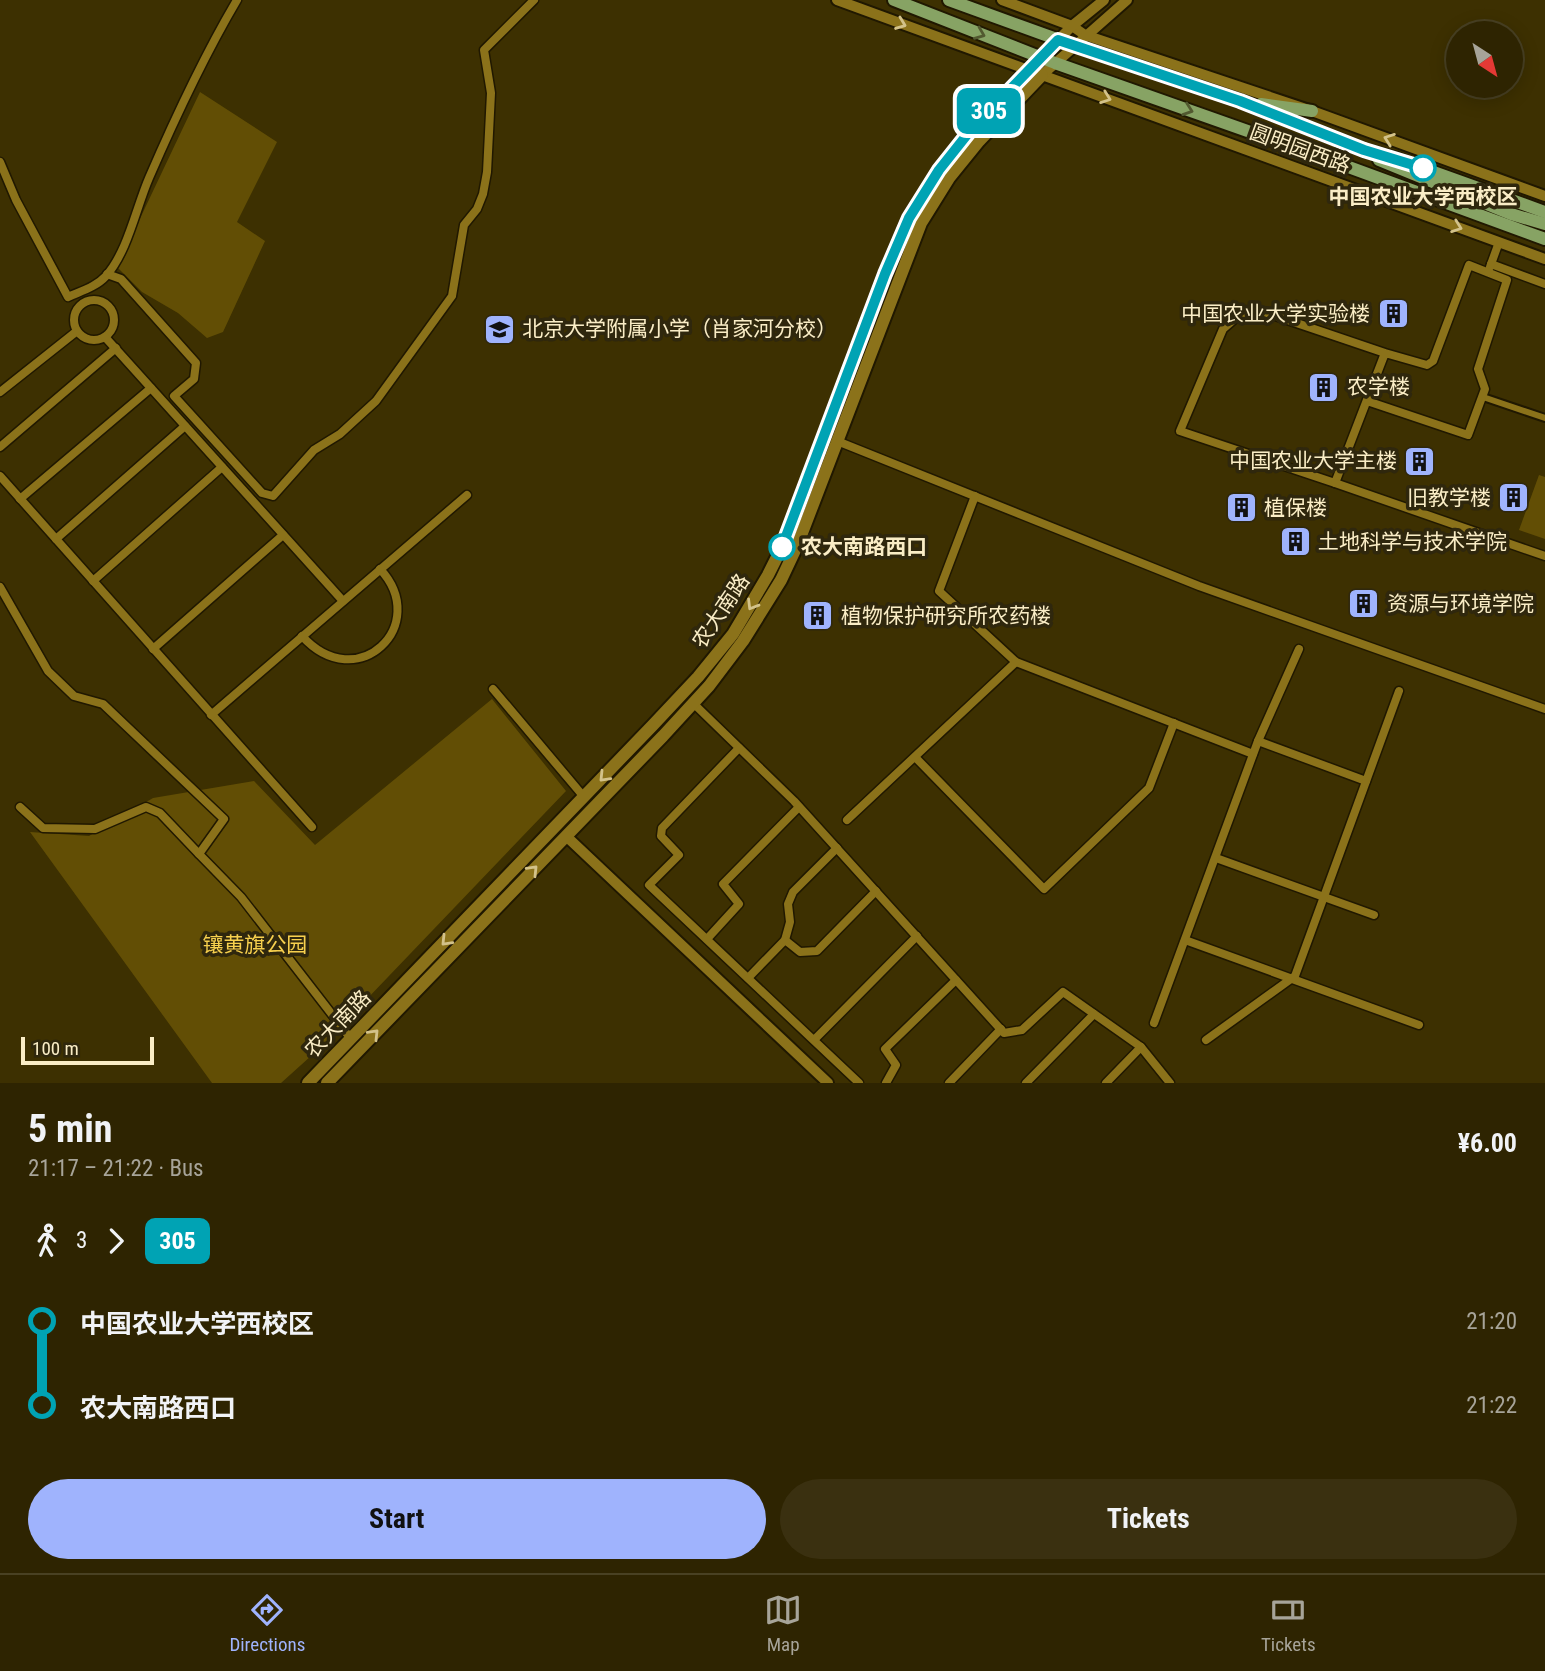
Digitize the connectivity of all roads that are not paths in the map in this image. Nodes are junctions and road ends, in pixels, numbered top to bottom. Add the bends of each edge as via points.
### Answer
1 (237, 0) edge
2 (534, 0) edge
3 (837, 0) edge
4 (880, 0) edge
5 (949, 0) edge
6 (1002, 0) edge
7 (1104, 0) edge
8 (1127, 0) edge
9 (900, 2) edge
10 (1072, 26) junction
11 (1085, 35) junction
12 (1058, 40) junction
13 (1073, 45) junction
14 (1040, 58) junction
15 (1055, 63) junction
16 (1027, 71) junction
17 (1042, 75) junction
18 (1240, 101) junction
19 (1312, 111) junction
20 (1364, 150) junction
21 (0, 162) edge
22 (1545, 196) edge
23 (1545, 212) edge
24 (1545, 224) edge
25 (1545, 239) edge
26 (1499, 243) junction
27 (1545, 259) edge
28 (1490, 268) junction
29 (107, 274) junction
30 (1545, 284) edge
31 (68, 297) junction
32 (79, 307) junction
33 (77, 331) junction
34 (105, 337) junction
35 (116, 348) junction
36 (1385, 353) junction
37 (151, 388) junction
38 (0, 392) edge
39 (1483, 397) junction
40 (1367, 401) junction
41 (1545, 418) edge
42 (185, 426) junction
43 (837, 441) junction
44 (0, 447) edge
45 (222, 467) junction
46 (0, 476) edge
47 (1335, 483) junction
48 (467, 495) dead end
49 (975, 496) junction
50 (20, 499) junction
51 (283, 535) junction
52 (56, 539) junction
53 (1545, 556) edge
54 (380, 569) junction
55 (93, 581) junction
56 (0, 587) edge
57 (343, 601) junction
58 (302, 636) junction
59 (153, 649) junction
60 (1299, 649) dead end
61 (1016, 662) junction
62 (493, 689) dead end
63 (1399, 691) dead end
64 (693, 703) junction
65 (1545, 709) edge
66 (211, 715) junction
67 (1174, 723) junction
68 (1258, 741) junction
69 (739, 748) junction
70 (1253, 754) junction
71 (915, 757) junction
72 (1366, 781) junction
73 (584, 797) junction
74 (20, 807) dead end
75 (799, 807) junction
76 (847, 820) dead end
77 (312, 827) dead end
78 (566, 836) junction
79 (836, 848) junction
80 (200, 854) junction
81 (1216, 858) junction
82 (876, 891) junction
83 (1324, 897) junction
84 (1374, 915) dead end
85 (917, 936) junction
86 (706, 939) junction
87 (785, 940) junction
88 (1185, 940) junction
89 (747, 978) junction
90 (1290, 979) junction
91 (956, 980) junction
92 (1094, 1014) junction
93 (1154, 1023) dead end
94 (1419, 1025) dead end
95 (1001, 1029) junction
96 (351, 1039) junction
97 (814, 1040) junction
98 (1206, 1040) dead end
99 (1141, 1047) junction
100 (308, 1083) edge
101 (327, 1083) edge
102 (828, 1083) edge
103 (859, 1083) edge
104 (886, 1083) edge
105 (949, 1083) edge
106 (1027, 1083) edge
107 (1106, 1083) edge
108 (1170, 1083) edge

1 - 29 street via 195,80 148,180 132,229
2 - 29 street via 484,50 491,93 487,172 477,209 464,225 452,296 376,401 314,450 273,496 262,493 174,396 194,379 196,363 121,279
3 -> 16 street
4 - 9 main road
5 - 12 main road, 圆明园西路
6 - 10 street
7 - 10 street
8 - 11 street
9 -> 14 main road
10 - 11 street, 圆明园西路
10 - 12 street
11 - 13 street
11 - 19 street, 圆明园西路
12 - 13 main road, 圆明园西路
12 - 14 street
13 - 15 street
13 - 18 main road, 圆明园西路
14 - 15 main road, 圆明园西路
14 - 16 street
15 - 17 street
15 -> 25 main road, 圆明园西路
16 - 17 street, 圆明园西路
16 -> 73 main road, 农大南路 via 970,131 909,218 783,545 752,605 698,677
17 -> 26 street, 圆明园西路
17 - 43 main road, 农大南路 via 979,141 921,223
18 - 19 main road
18 - 20 main road, 圆明园西路
22 -> 19 street, 圆明园西路
20 - 23 main road, 圆明园西路
20 - 24 main road, 圆明园西路 via 1430,183
21 - 31 street
26 - 27 street, 圆明园西路
26 - 28 street
28 - 30 street
28 - 36 street via 1469,265 1433,360 1427,365
28 - 39 street via 1507,280 1478,369
29 - 31 street via 93,287
31 - 32 street
32 - 33 street via 74,319
32 - 34 street via 98,300 110,308 113,327
33 - 34 street via 87,339
33 - 38 street
34 - 35 street
35 - 37 street
35 - 44 street
36 - 40 street
36 - 47 street via 1255,309 1223,329 1180,431
37 - 42 street
37 - 50 street
39 - 40 street via 1468,435
39 - 41 street
40 - 47 street
42 - 45 street
42 - 52 street
43 - 49 street
43 - 64 main road, 农大南路 via 781,580 743,641
45 - 51 street
45 - 55 street
46 - 50 street
47 - 53 street
48 - 54 street
49 - 61 street via 939,591
49 - 65 street via 1199,586
50 - 52 street
51 - 57 street
51 - 59 street
52 - 55 street
54 - 57 street
54 - 58 street via 398,603 397,620 380,648 366,657 333,659
55 - 59 street
56 - 80 street via 48,671 74,696 103,704 224,819
57 - 58 street
58 - 66 street
59 - 66 street
60 - 68 street
61 - 67 street
61 - 71 street
62 - 73 street
63 - 72 street
64 - 69 street
64 - 78 main road, 农大南路
66 - 77 street
67 - 70 street
67 - 71 street via 1149,789 1044,889
68 - 70 street
68 - 72 street
69 - 75 street
69 - 86 street via 662,828 661,836 679,855 649,885
70 - 81 street
71 - 76 street
72 - 83 street
73 -> 96 main road, 农大南路
74 - 80 street via 43,828 95,829 146,807 160,813
75 - 79 street
75 - 86 street via 723,884 739,904
101 -> 78 main road, 农大南路
78 - 102 street
79 - 82 street
79 - 87 street via 793,892
80 - 96 street via 241,897
81 - 83 street
81 - 88 street
82 - 85 street
82 - 87 street via 817,951 800,953
83 - 84 street
83 - 90 street
85 - 91 street
85 - 97 street
86 - 89 street
87 - 89 street
88 - 90 street
88 - 93 street
89 - 97 street
90 - 94 street
90 - 98 street
91 - 95 street
91 - 104 street via 885,1049 896,1065
92 - 95 street via 1063,992 1022,1030 1004,1033
92 - 99 street
92 - 106 street
95 - 105 street
96 - 100 main road, 农大南路
97 - 103 street
99 - 107 street
99 - 108 street

